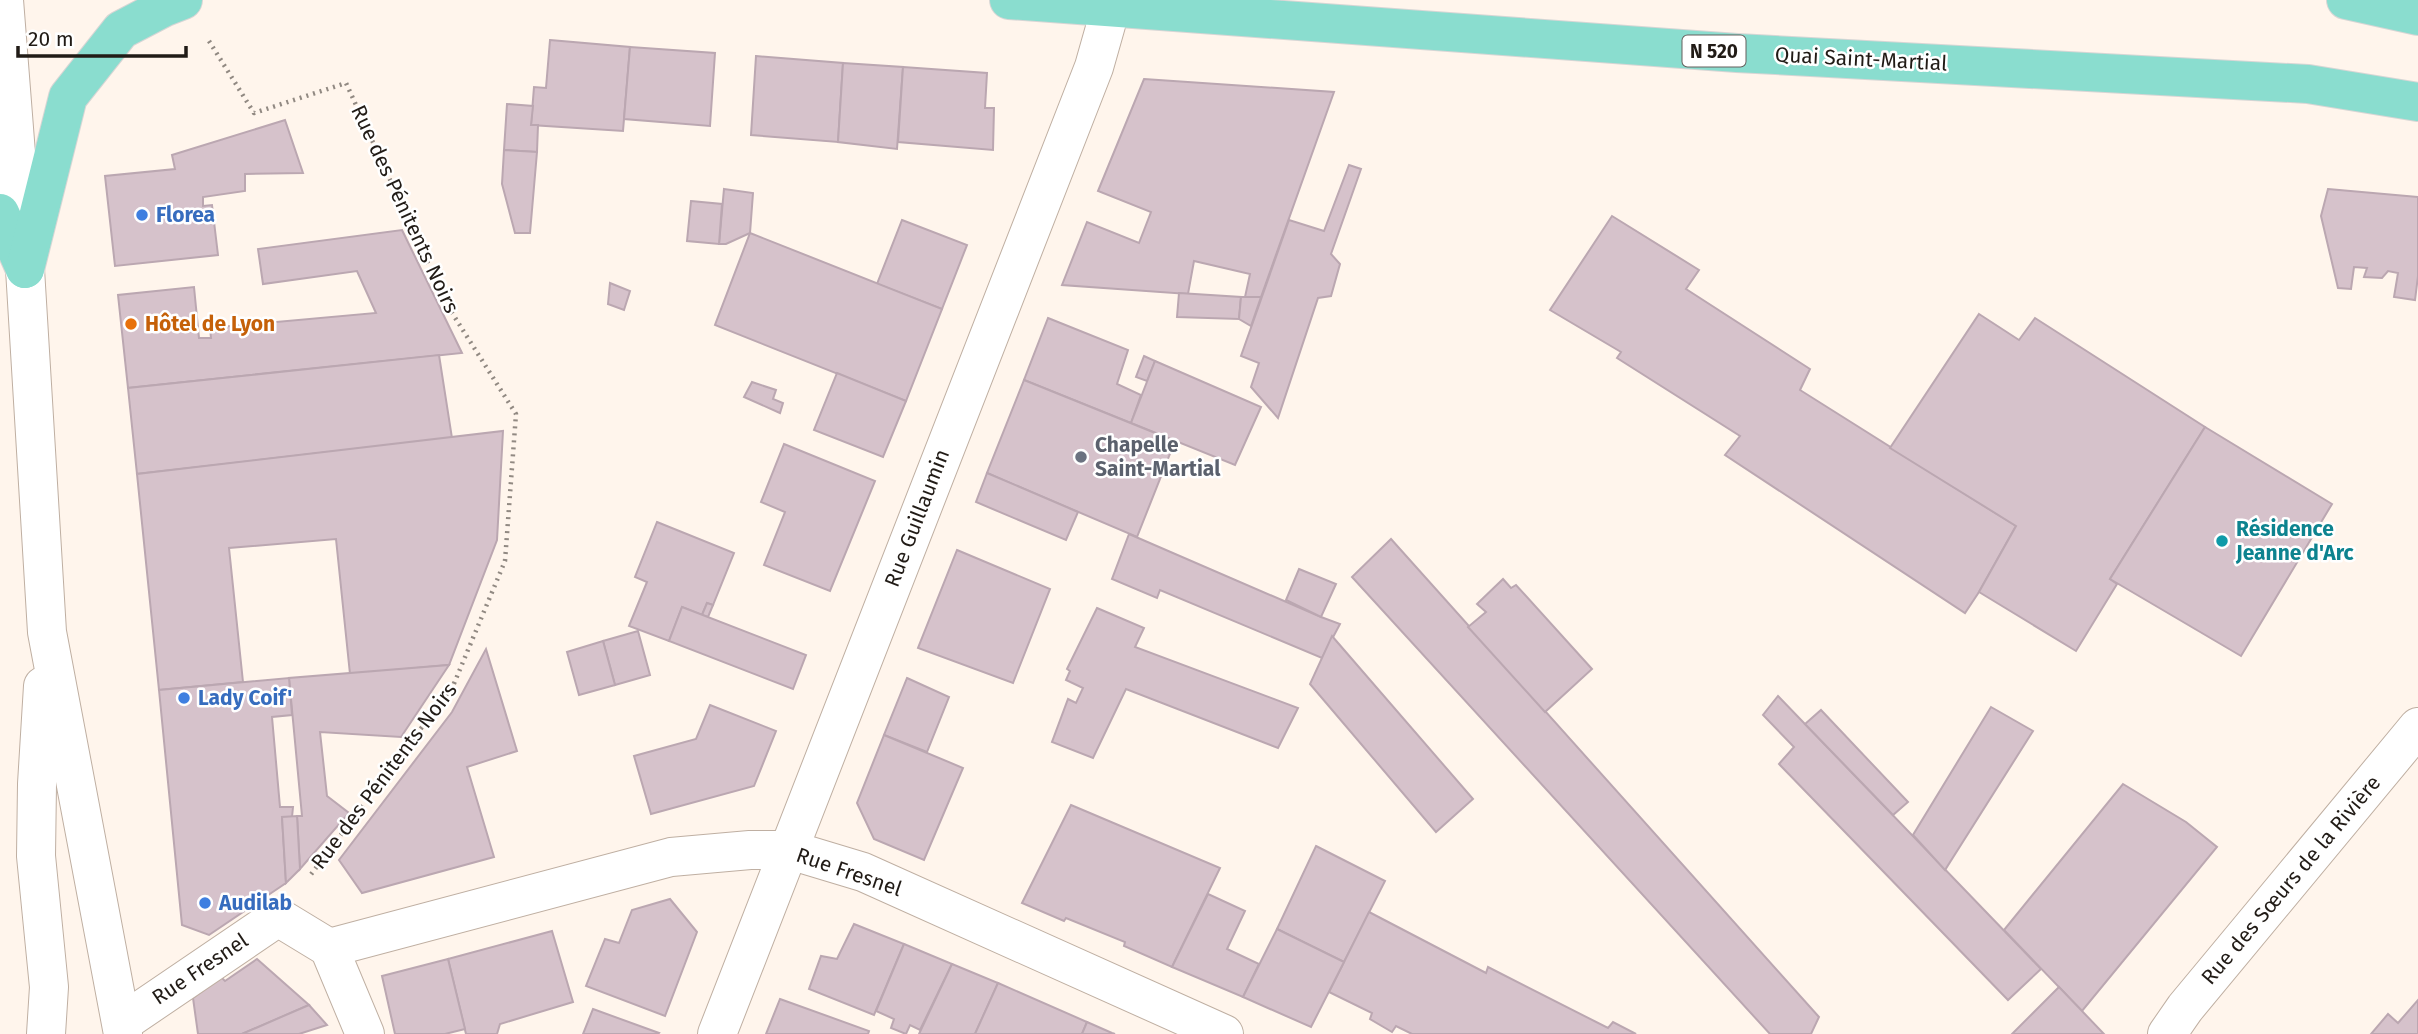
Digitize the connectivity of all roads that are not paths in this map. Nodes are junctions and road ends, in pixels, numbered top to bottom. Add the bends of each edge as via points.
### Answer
1 (4, 0) edge
2 (183, 0) edge
3 (1009, 0) edge
4 (2346, 0) edge
5 (1112, 4) edge
6 (2418, 16) edge
7 (2418, 102) edge
8 (0, 213) edge
9 (25, 269) junction
10 (47, 632) junction
11 (2418, 727) edge
12 (790, 850) junction
13 (329, 948) junction
14 (120, 1030) edge
15 (46, 1034) edge
16 (365, 1034) edge
17 (717, 1034) edge
18 (1224, 1034) edge
19 (2167, 1034) edge

1 - 9 street
2 - 9 main road via 121,30 68,97
3 - 5 main road, Quai Saint-Martial / N 520
4 - 6 main road
5 - 7 main road, Quai Saint-Martial / N 520 via 1723,52 2308,84
5 - 12 street, Rue Guillaumin via 1094,67
8 - 9 main road
9 - 10 street
10 - 14 street
10 - 15 street via 36,856 49,987
11 - 19 street, Rue des Sœurs de la Rivière
12 - 13 street, Rue Fresnel via 671,857
12 - 17 street, Rue Guillaumin
12 - 18 street, Rue Fresnel via 863,872
13 - 14 street, Rue Fresnel via 278,917
13 - 16 street

